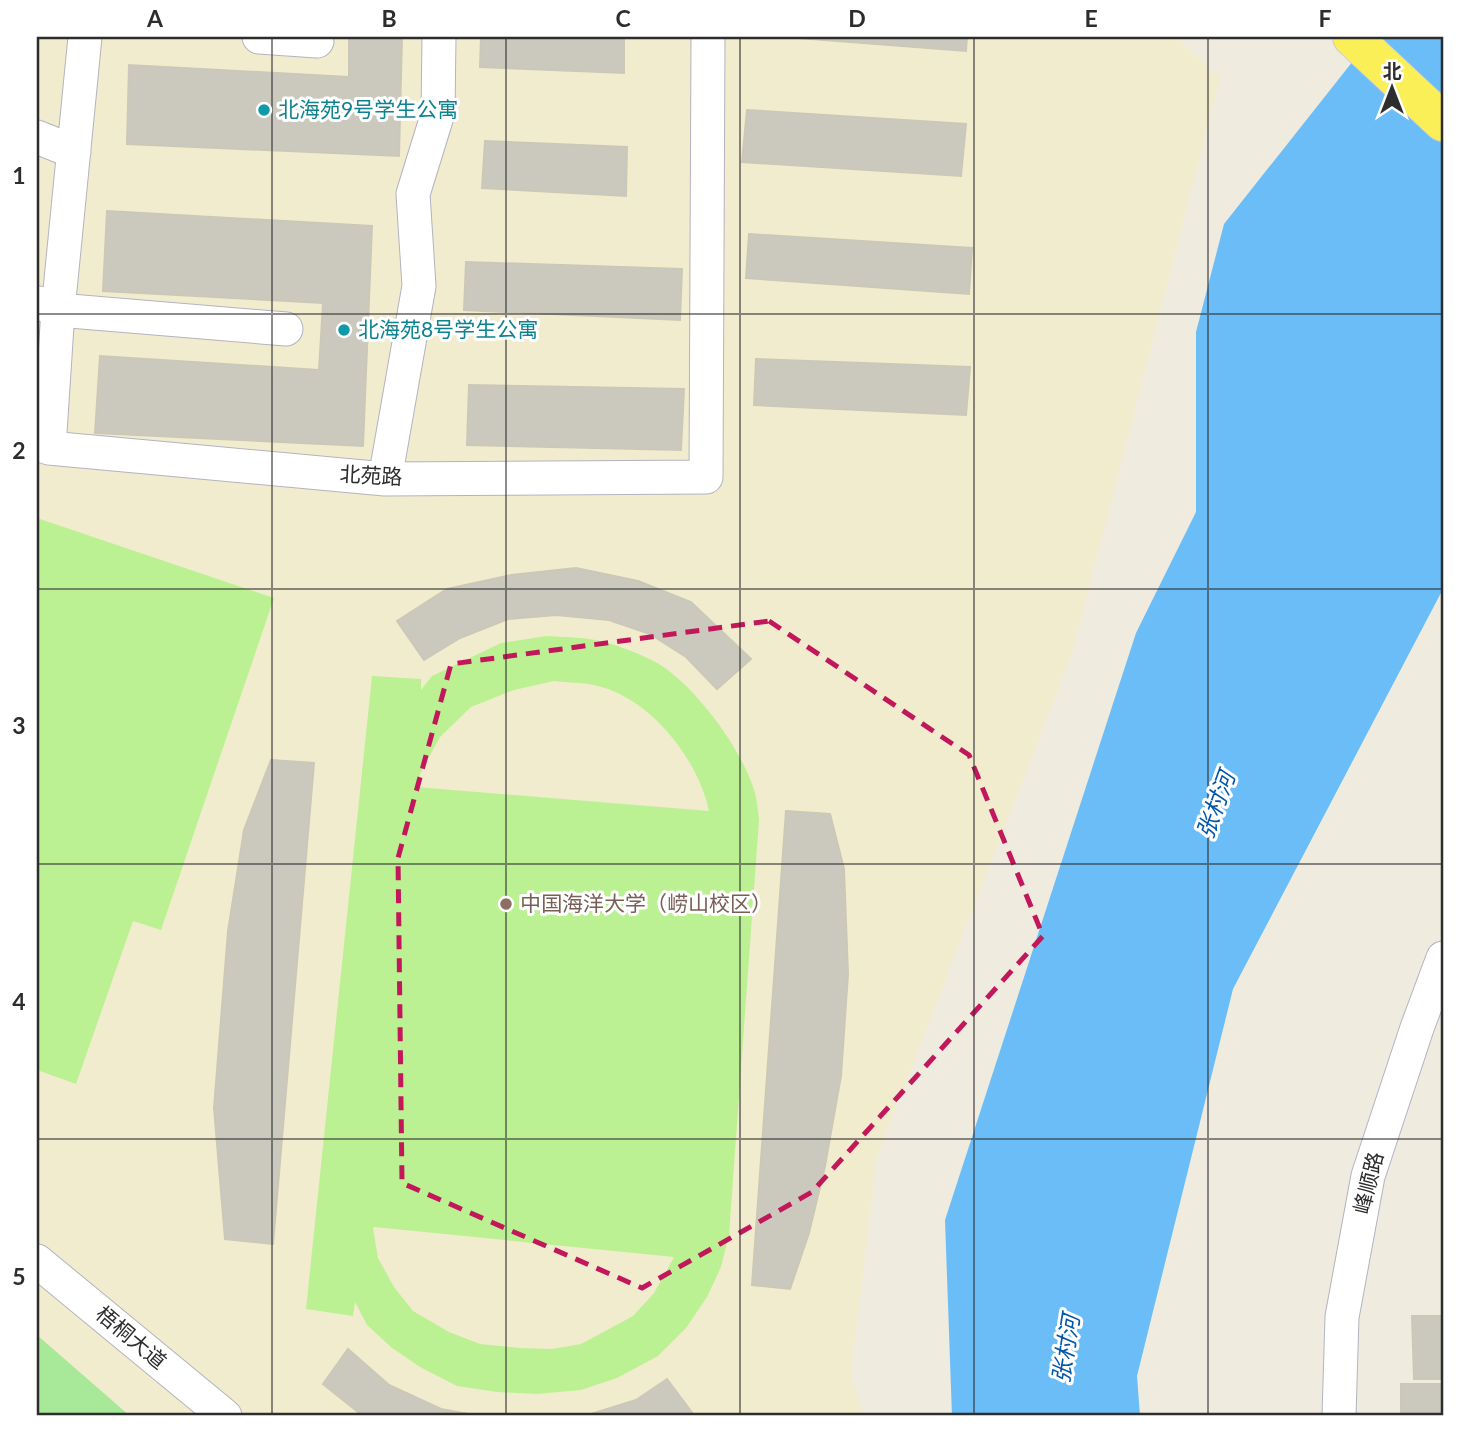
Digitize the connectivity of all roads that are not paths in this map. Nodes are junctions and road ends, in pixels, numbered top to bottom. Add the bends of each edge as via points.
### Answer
1 (85, 37) edge
2 (259, 37) edge
3 (439, 37) edge
4 (708, 37) edge
5 (1368, 39) edge
6 (317, 41) dead end
7 (1443, 87) edge
8 (1443, 122) edge
9 (37, 137) edge
10 (74, 152) junction
11 (48, 306) edge
12 (286, 329) dead end
13 (43, 446) edge
14 (385, 479) junction
15 (1443, 958) edge
16 (37, 1261) edge
17 (225, 1416) edge
18 (1339, 1416) edge

1 - 10 street
2 - 6 street
3 - 14 street via 438,113 413,194 419,286
4 - 14 street, 北苑路 via 706,477
5 - 7 main road
5 - 8 main road
9 - 10 street
10 - 11 street
11 - 12 street
11 - 13 street
13 - 14 street, 北苑路
15 - 18 street, 峰顺路 via 1368,1176 1342,1317
16 - 17 street, 梧桐大道

